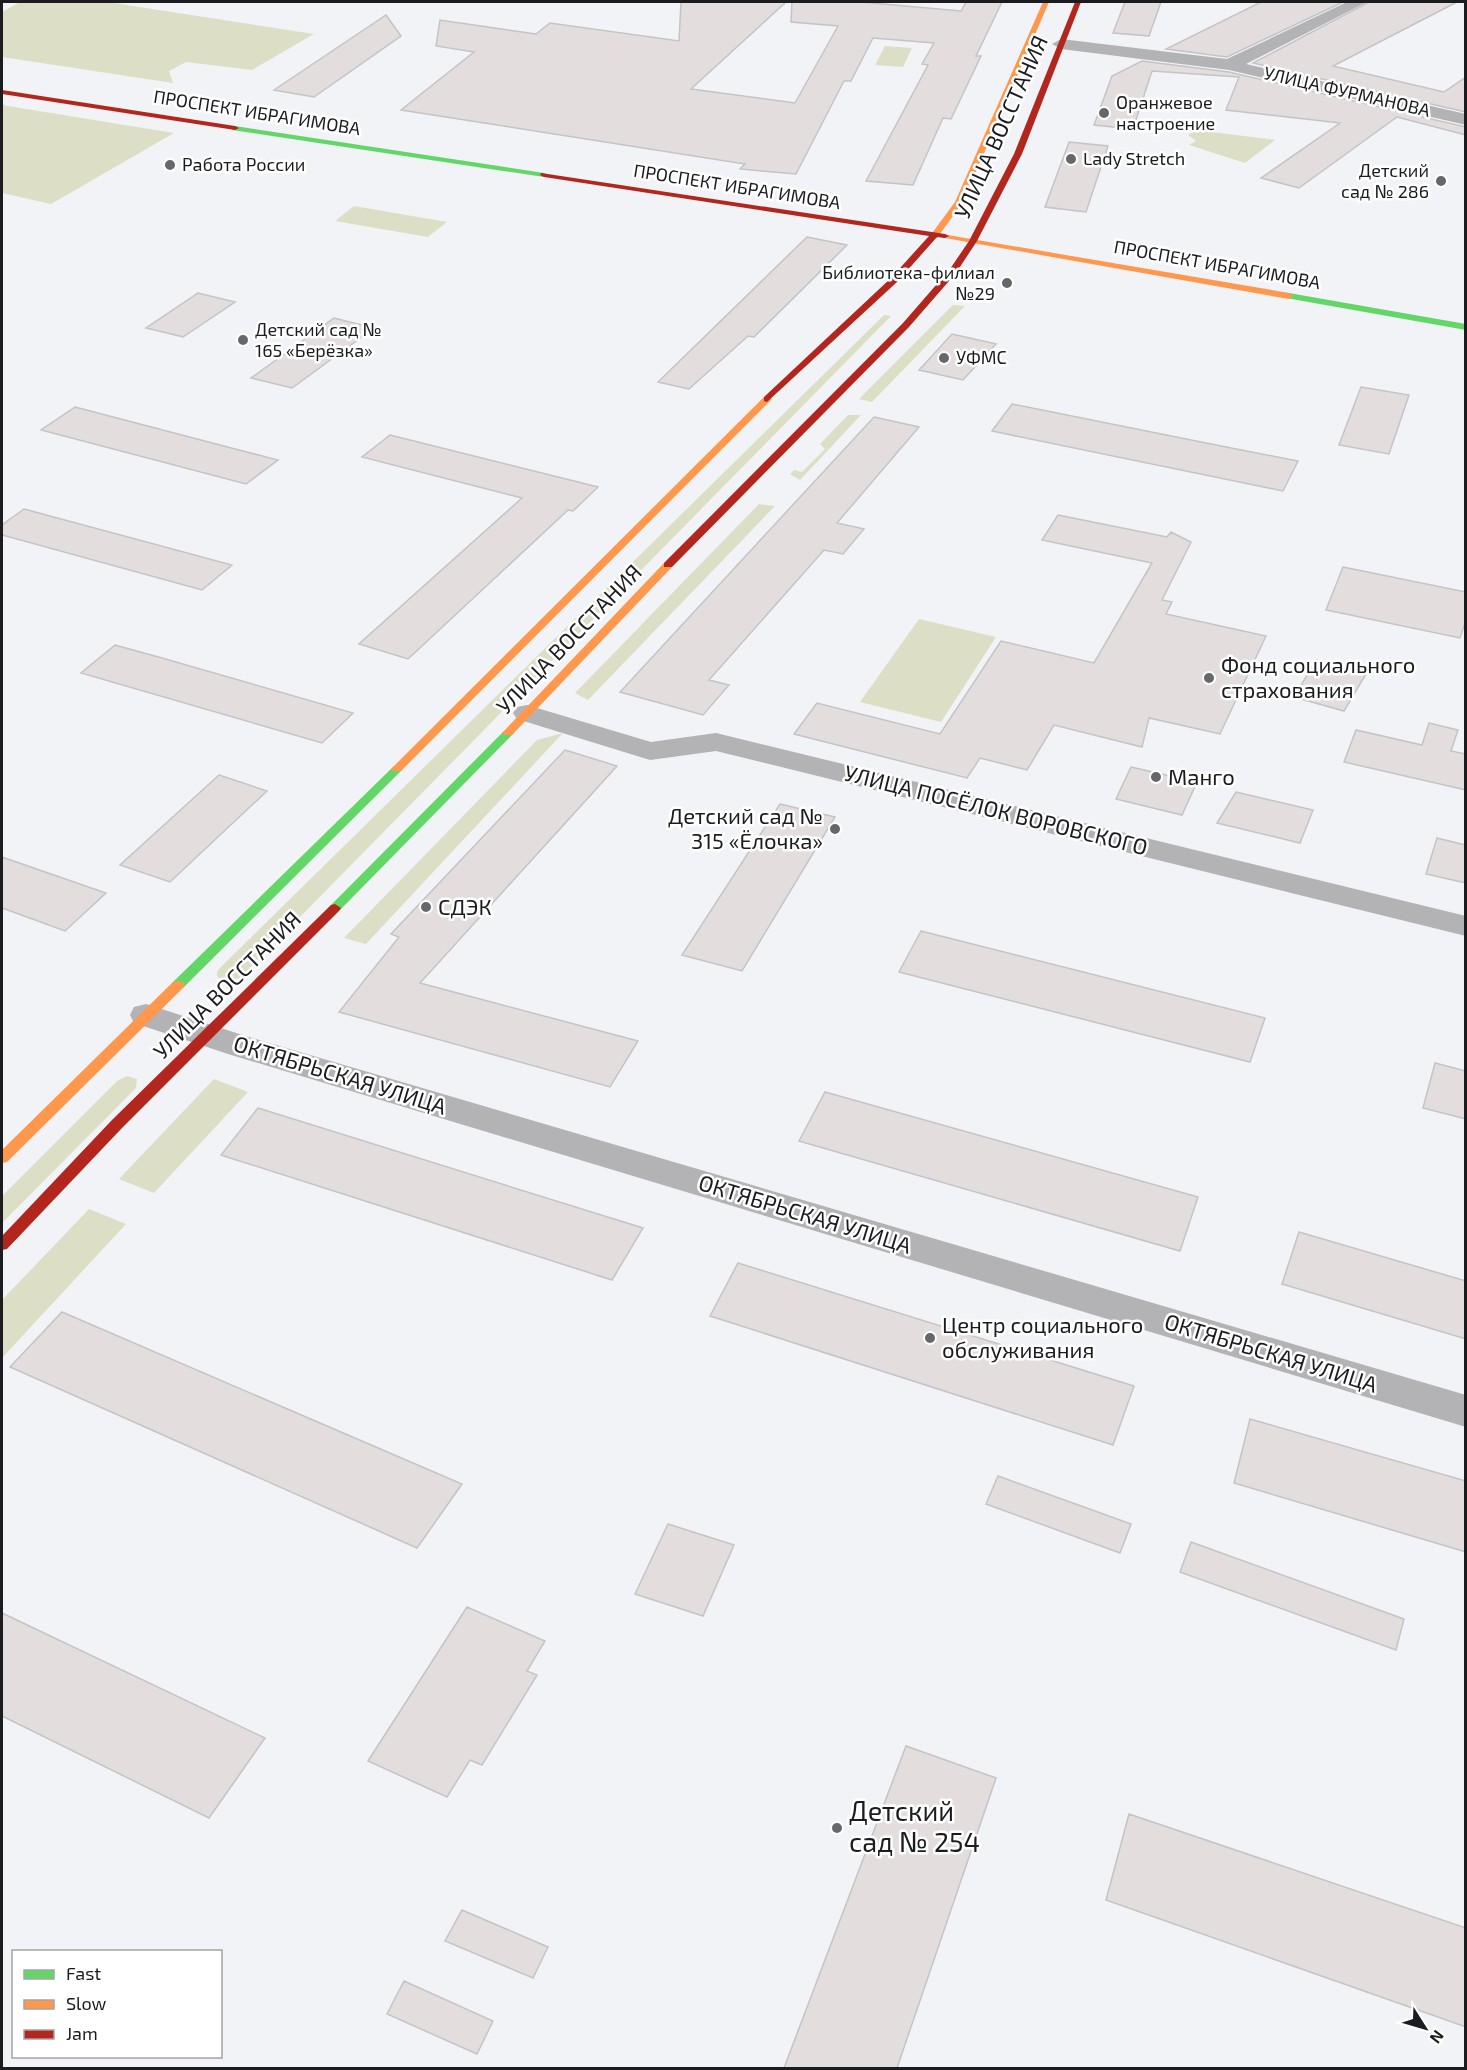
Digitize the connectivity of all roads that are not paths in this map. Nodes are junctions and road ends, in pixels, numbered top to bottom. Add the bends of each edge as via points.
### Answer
1 (1046, 2) edge
2 (1078, 2) edge
3 (1359, 2) edge
4 (1061, 44) junction
5 (1229, 65) junction
6 (2, 79) edge
7 (2, 92) edge
8 (1466, 120) edge
9 (944, 222) junction
10 (981, 227) junction
11 (997, 230) dead end
12 (934, 236) junction
13 (973, 241) junction
14 (1377, 297) dead end
15 (1466, 313) edge
16 (854, 317) junction
17 (897, 317) junction
18 (1466, 327) edge
19 (527, 713) junction
20 (1466, 926) edge
21 (146, 1015) junction
22 (208, 1036) junction
23 (2, 1158) edge
24 (2, 1245) edge
25 (1466, 1411) edge

1 - 9 main road, УЛИЦА ВОССТАНИЯ via 959,202
2 - 4 main road, УЛИЦА ВОССТАНИЯ
3 - 5 street
4 - 5 street, УЛИЦА ФУРМАНОВА
4 - 10 main road, УЛИЦА ВОССТАНИЯ via 1028,130
5 - 8 street, УЛИЦА ФУРМАНОВА
6 - 9 main road, ПРОСПЕКТ ИБРАГИМОВА
7 - 12 main road, ПРОСПЕКТ ИБРАГИМОВА
9 - 10 main road, ПРОСПЕКТ ИБРАГИМОВА
9 - 12 main road, УЛИЦА ВОССТАНИЯ
10 - 11 main road, ПРОСПЕКТ ИБРАГИМОВА
10 - 13 main road, УЛИЦА ВОССТАНИЯ
12 - 13 main road, ПРОСПЕКТ ИБРАГИМОВА
12 - 16 main road, УЛИЦА ВОССТАНИЯ
13 - 17 main road, УЛИЦА ВОССТАНИЯ via 953,271
13 - 18 main road, ПРОСПЕКТ ИБРАГИМОВА
14 - 15 main road
16 - 17 main road via 870,309
16 - 21 main road, УЛИЦА ВОССТАНИЯ
17 - 19 main road, УЛИЦА ВОССТАНИЯ via 747,483
19 - 20 street, УЛИЦА ПОСЁЛОК ВОРОВСКОГО via 650,751 716,742
19 - 22 main road, УЛИЦА ВОССТАНИЯ
21 - 22 street, ОКТЯБРЬСКАЯ УЛИЦА
21 - 23 main road, УЛИЦА ВОССТАНИЯ
22 - 24 main road, УЛИЦА ВОССТАНИЯ via 117,1124
22 - 25 street, ОКТЯБРЬСКАЯ УЛИЦА

